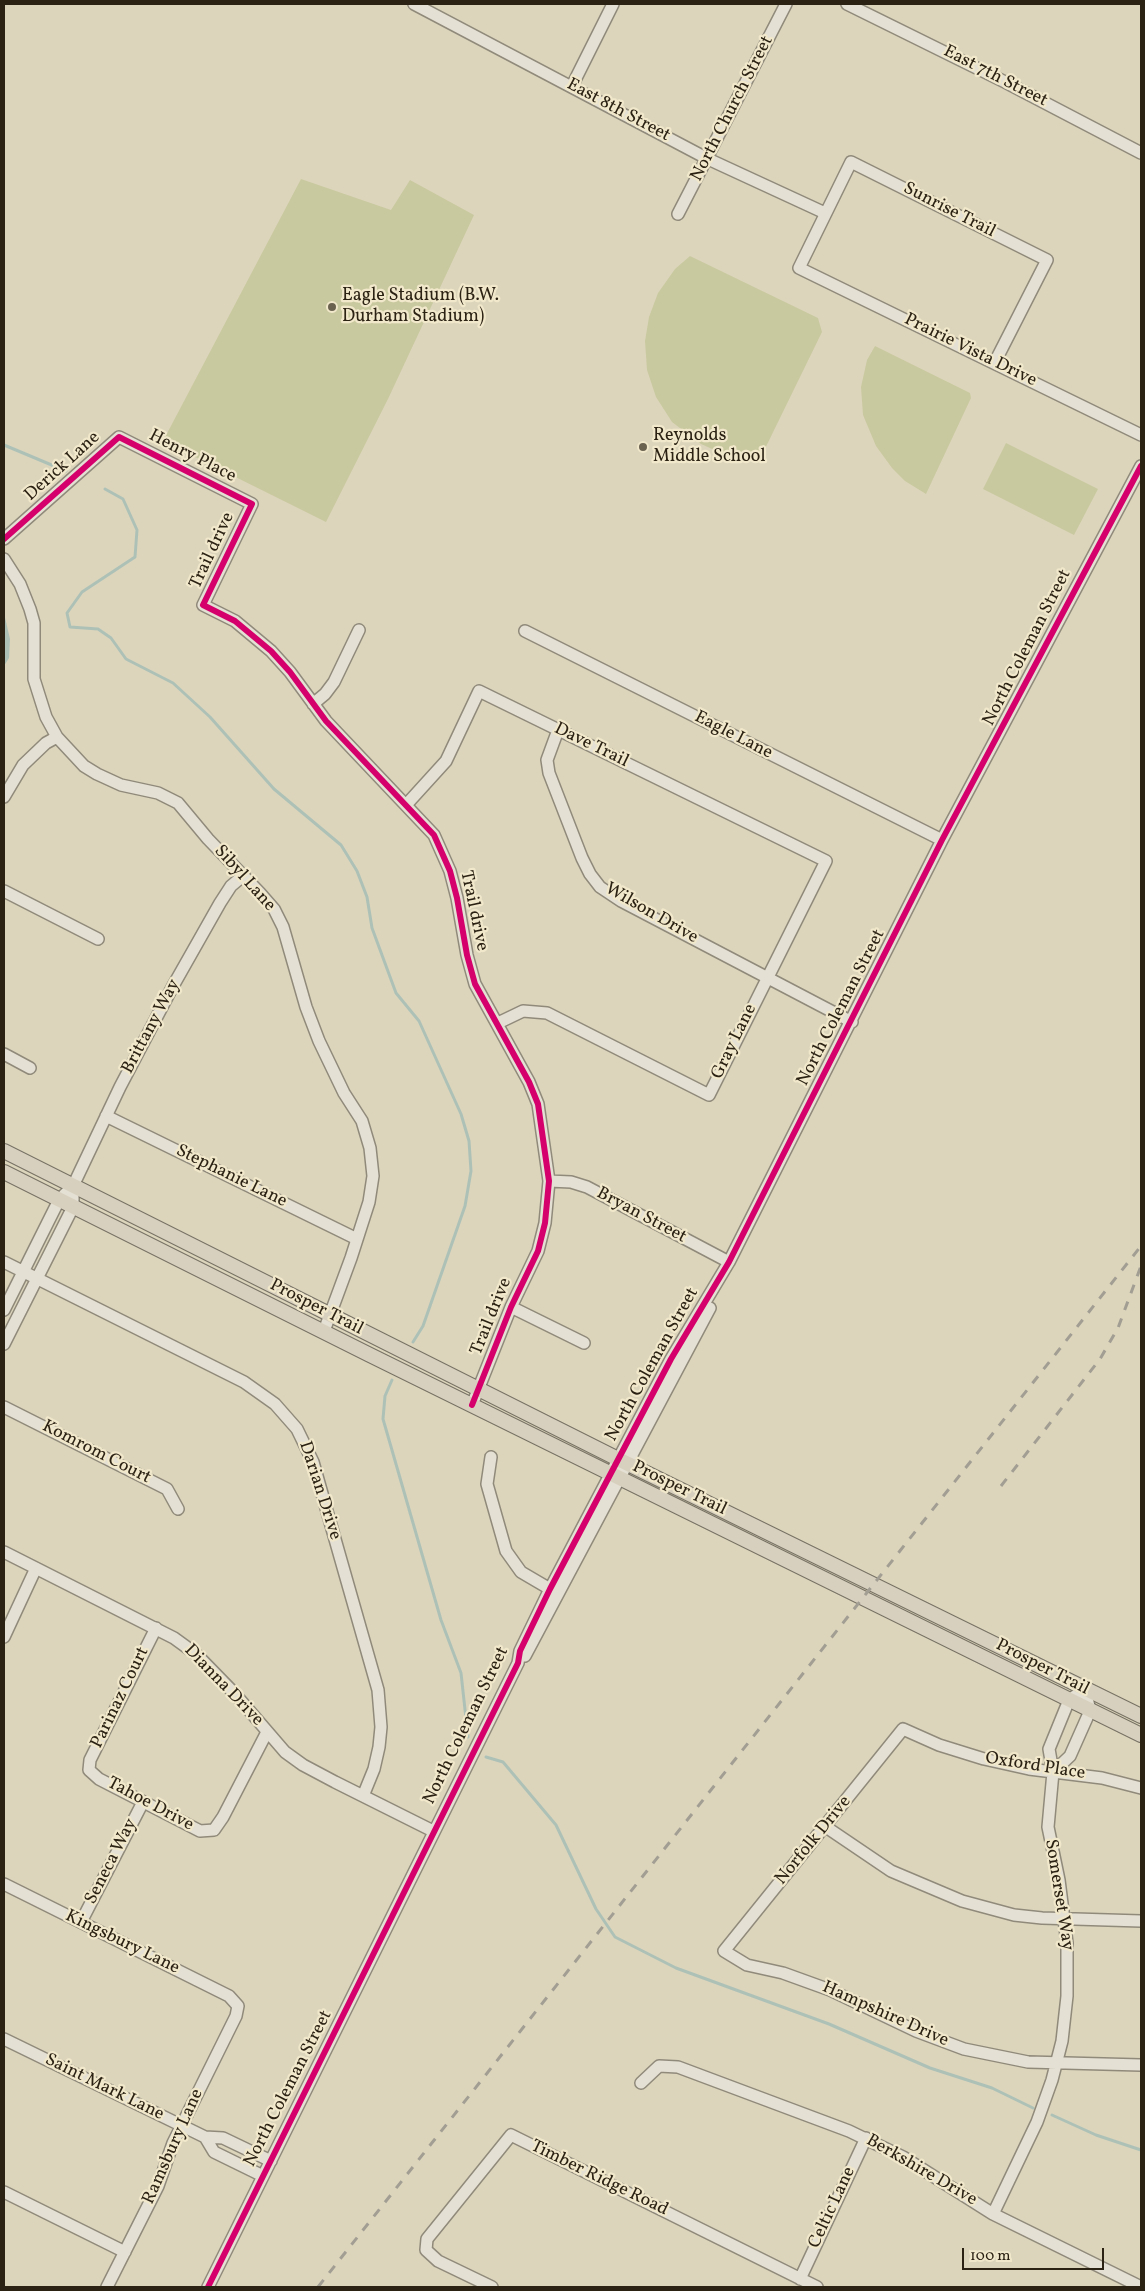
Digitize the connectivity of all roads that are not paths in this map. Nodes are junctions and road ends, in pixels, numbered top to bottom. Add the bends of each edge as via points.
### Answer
1 (414, 4) edge
2 (613, 4) edge
3 (786, 4) edge
4 (847, 4) edge
5 (436, 8) edge
6 (572, 86) junction
7 (1141, 153) edge
8 (708, 159) junction
9 (825, 213) junction
10 (678, 214) dead end
11 (994, 362) junction
12 (1141, 435) edge
13 (119, 437) joint
14 (1141, 466) edge
15 (252, 504) joint
16 (4, 539) edge
17 (4, 559) edge
18 (360, 630) dead end
19 (525, 631) dead end
20 (313, 704) junction
21 (558, 730) junction
22 (56, 737) junction
23 (4, 797) edge
24 (406, 805) junction
25 (942, 840) junction
26 (826, 861) joint
27 (244, 875) junction
28 (4, 891) edge
29 (98, 939) dead end
30 (768, 978) junction
31 (852, 1022) junction
32 (498, 1023) junction
33 (4, 1054) edge
34 (30, 1068) dead end
35 (106, 1116) junction
36 (4, 1151) edge
37 (4, 1172) edge
38 (549, 1181) junction
39 (73, 1186) junction
40 (59, 1200) junction
41 (73, 1207) junction
42 (357, 1239) junction
43 (4, 1262) edge
44 (729, 1262) junction
45 (23, 1272) junction
46 (37, 1278) junction
47 (511, 1307) junction
48 (4, 1310) edge
49 (331, 1316) junction
50 (324, 1331) junction
51 (584, 1343) dead end
52 (4, 1344) edge
53 (480, 1390) junction
54 (472, 1405) junction
55 (4, 1407) edge
56 (491, 1457) dead end
57 (622, 1461) junction
58 (616, 1475) junction
59 (178, 1509) dead end
60 (4, 1552) edge
61 (36, 1568) junction
62 (550, 1590) junction
63 (156, 1628) junction
64 (4, 1637) edge
65 (518, 1663) junction
66 (1085, 1689) junction
67 (1068, 1700) junction
68 (1090, 1711) junction
69 (1141, 1716) edge
70 (903, 1729) joint
71 (267, 1732) junction
72 (1141, 1735) edge
73 (89, 1770) joint
74 (1053, 1772) junction
75 (1141, 1788) edge
76 (362, 1796) junction
77 (143, 1802) junction
78 (826, 1827) junction
79 (433, 1831) junction
80 (4, 1884) edge
81 (1065, 1920) junction
82 (1141, 1921) edge
83 (81, 1922) junction
84 (724, 1951) joint
85 (238, 2006) joint
86 (4, 2039) edge
87 (1056, 2064) junction
88 (1141, 2065) edge
89 (641, 2083) dead end
90 (181, 2126) junction
91 (205, 2137) junction
92 (866, 2138) junction
93 (271, 2161) junction
94 (263, 2176) junction
95 (4, 2192) edge
96 (993, 2214) junction
97 (125, 2252) junction
98 (800, 2278) junction
99 (107, 2287) edge
100 (208, 2287) edge
101 (492, 2287) edge
102 (818, 2287) edge
103 (1141, 2287) edge

1 - 5 street, East 8th Street
2 - 6 street
3 - 8 street, North Church Street
4 - 7 street, East 7th Street
5 - 6 street, East 8th Street
6 - 8 street, East 8th Street
8 - 9 street, East 8th Street
8 - 10 street, North Church Street
9 - 11 street, Prairie Vista Drive via 799,268
9 - 11 street, Sunrise Trail via 851,162 1047,260
11 - 12 street, Prairie Vista Drive
13 - 15 street, Henry Place
13 - 16 street, Derick Lane
14 - 25 street, North Coleman Street
15 - 20 street, Trail drive via 204,606 235,621 271,651
17 - 22 street, Sibyl Lane via 20,584 30,609 34,623 34,679
18 - 20 street via 334,682
19 - 25 street, Eagle Lane
20 - 24 street, Trail drive
21 - 24 street, Dave Trail via 478,691 446,761
21 - 26 street, Dave Trail
21 - 30 street, Wilson Drive via 548,760 549,773 582,858 600,888
22 - 23 street via 23,765
22 - 27 street, Sibyl Lane via 84,766 97,774 178,803
24 - 32 street, Trail drive via 434,835 450,871 470,965 476,984
25 - 31 street, North Coleman Street
26 - 30 street, Gray Lane
27 - 35 street, Brittany Way via 231,886 220,903
27 - 42 street, Sibyl Lane via 274,909 283,927 319,1041 344,1093 362,1121 370,1148 373,1176 369,1202
28 - 29 street
30 - 31 street, Wilson Drive
30 - 32 street, Gray Lane via 709,1095 548,1013 523,1011
31 - 44 street, North Coleman Street
32 - 38 street, Trail drive via 538,1104
33 - 34 street
35 - 39 street, Brittany Way
35 - 42 street, Stephanie Lane
36 - 39 main road, Prosper Trail
37 - 40 main road, Prosper Trail
38 - 44 street, Bryan Street via 587,1187
38 - 47 street, Trail drive via 546,1223 538,1251
39 - 40 street, Brittany Way
39 - 41 street, Brittany Way
39 - 49 main road, Prosper Trail
40 - 41 main road, Prosper Trail
40 - 45 street, Brittany Way
41 - 46 street, Brittany Way
41 - 50 main road, Prosper Trail
42 - 49 street, Sibyl Lane
43 - 45 street, Darian Drive
44 - 57 street, North Coleman Street via 671,1359
45 - 46 street, Darian Drive
45 - 48 street, Brittany Way
46 - 52 street, Brittany Way
46 - 76 street, Darian Drive via 244,1382 275,1404 297,1429 313,1462 378,1690 379,1747
47 - 51 street
47 - 53 street, Trail drive
49 - 50 street, Sibyl Lane
49 - 53 main road, Prosper Trail
50 - 54 main road, Prosper Trail
53 - 54 street, Trail drive
53 - 57 main road, Prosper Trail
54 - 58 main road, Prosper Trail
55 - 59 street, Komrom Court via 167,1489
56 - 62 street via 487,1484 506,1551 521,1572
57 - 58 street, North Coleman Street
57 - 66 main road, Prosper Trail
58 - 62 street, North Coleman Street
58 - 65 street, North Coleman Street via 538,1634
58 - 67 main road, Prosper Trail
60 - 61 street, Dianna Drive
61 - 63 street, Dianna Drive
61 - 64 street
62 - 65 street, North Coleman Street via 520,1651
63 - 71 street, Dianna Drive via 196,1654
63 - 73 street, Parinaz Court via 90,1760
65 - 79 street, North Coleman Street
66 - 67 street
66 - 68 street
66 - 69 main road, Prosper Trail
67 - 68 main road, Prosper Trail
67 - 74 street, Somerset Way via 1049,1749
68 - 72 main road, Prosper Trail
68 - 74 street via 1070,1756
70 - 74 street, Oxford Place via 964,1754
70 - 78 street, Norfolk Drive
71 - 76 street, Dianna Drive via 285,1752 303,1765
71 - 77 street, Tahoe Drive via 214,1830 200,1832
73 - 77 street, Tahoe Drive via 99,1779
74 - 75 street, Oxford Place via 1102,1778
74 - 81 street, Somerset Way via 1048,1827
76 - 79 street, Dianna Drive
77 - 83 street, Seneca Way
78 - 81 street via 891,1871 937,1892 1014,1915
78 - 84 street, Norfolk Drive
79 - 93 street, North Coleman Street
80 - 83 street, Kingsbury Lane
81 - 82 street
81 - 87 street, Somerset Way via 1067,1996
83 - 85 street, Kingsbury Lane via 229,1996
84 - 87 street, Hampshire Drive via 747,1965 830,1990 938,2040 1007,2059
85 - 90 street, Ramsbury Lane
86 - 90 street, Saint Mark Lane
87 - 88 street, Hampshire Drive
87 - 96 street, Somerset Way via 1031,2137
89 - 92 street, Berkshire Drive via 659,2066 678,2067
90 - 91 street, Saint Mark Lane
90 - 97 street, Ramsbury Lane via 158,2186
91 - 93 street, Saint Mark Lane via 223,2138
91 - 94 street, Saint Mark Lane via 214,2152
92 - 96 street, Berkshire Drive
92 - 98 street, Celtic Lane
93 - 94 street, North Coleman Street
94 - 100 street, North Coleman Street
95 - 97 street
96 - 103 street, Berkshire Drive
97 - 99 street, Ramsbury Lane
98 - 101 street, Timber Ridge Road via 511,2135 427,2240 426,2250 438,2261
98 - 102 street, Timber Ridge Road

